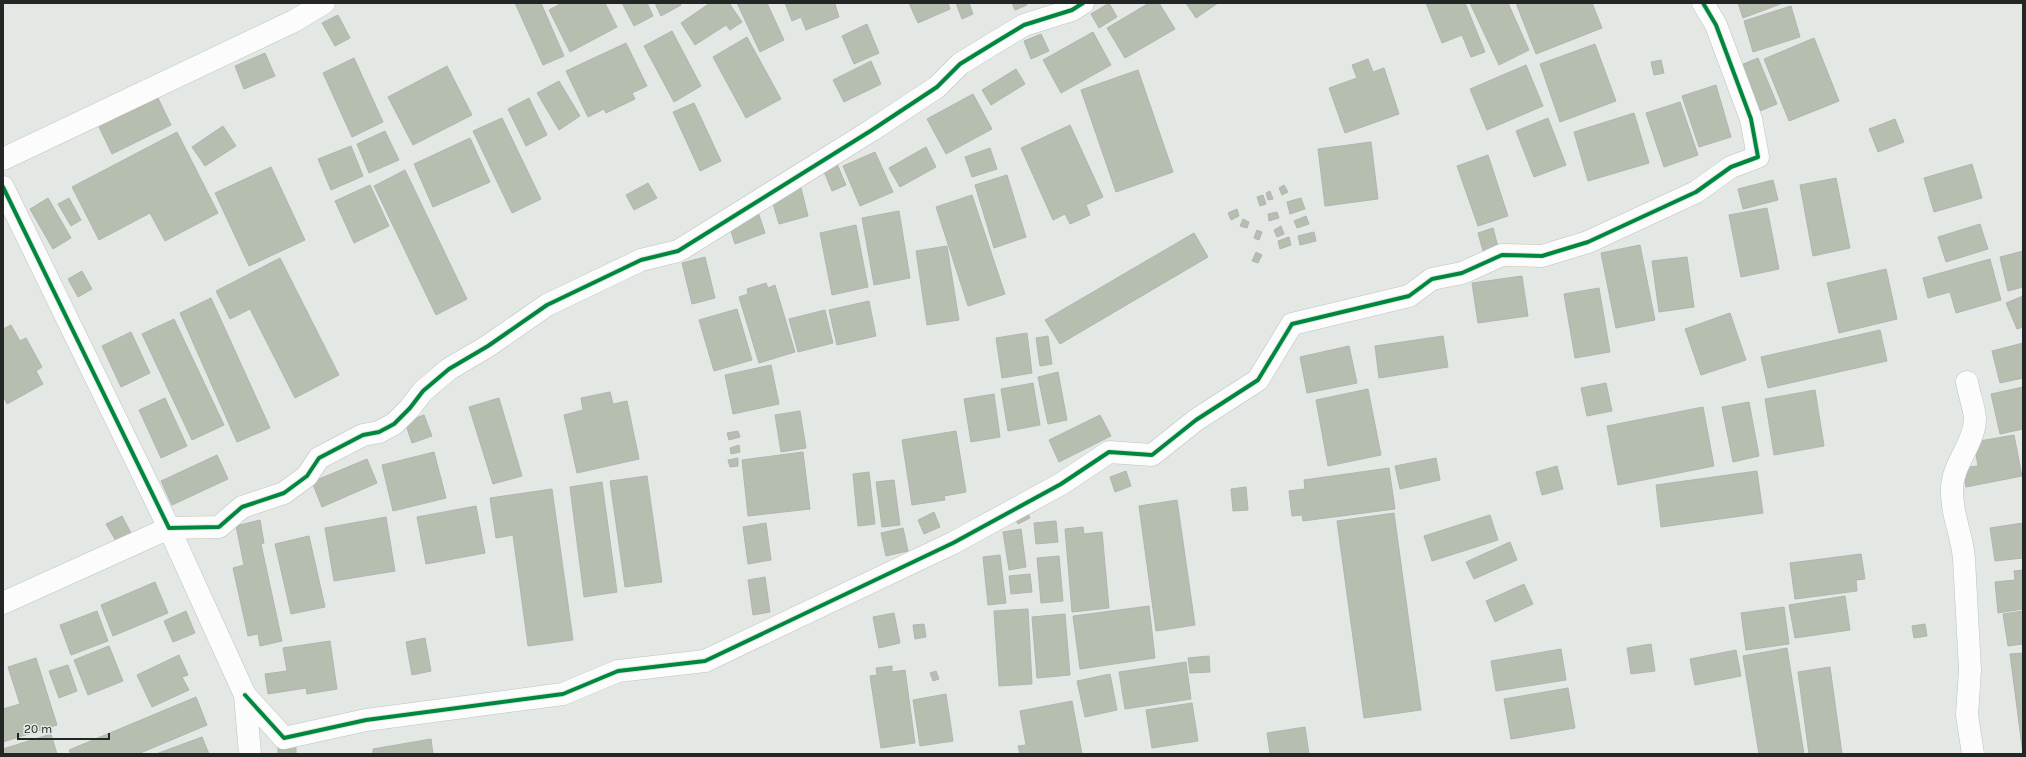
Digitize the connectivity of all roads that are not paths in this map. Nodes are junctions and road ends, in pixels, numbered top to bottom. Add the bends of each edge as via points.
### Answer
1 (324, 3) edge
2 (1083, 3) edge
3 (1703, 3) edge
4 (3, 159) edge
5 (3, 187) edge
6 (1967, 382) dead end
7 (169, 528) junction
8 (3, 603) edge
9 (244, 695) junction
10 (250, 754) edge
11 (1973, 754) edge

1 - 4 street via 294,21
2 - 7 street via 1072,10 1024,25 991,45 960,64 937,87 878,126 678,251 641,260 546,305 488,346 449,369 423,391 394,424 379,432 363,435 319,458 307,476 284,493 242,507 219,527
3 - 9 street via 1716,25 1751,119 1758,157 1731,167 1696,192 1588,242 1542,256 1502,255 1462,273 1432,279 1409,296 1292,324 1258,380 1196,420 1152,455 1109,452 1061,484 953,543 705,661 618,671 564,694 366,720 284,738
5 - 7 street
6 - 11 street via 1975,418 1972,435 1956,469 1952,486 1952,507 1964,559 1970,670 1967,715
7 - 8 street
7 - 9 street
9 - 10 street

